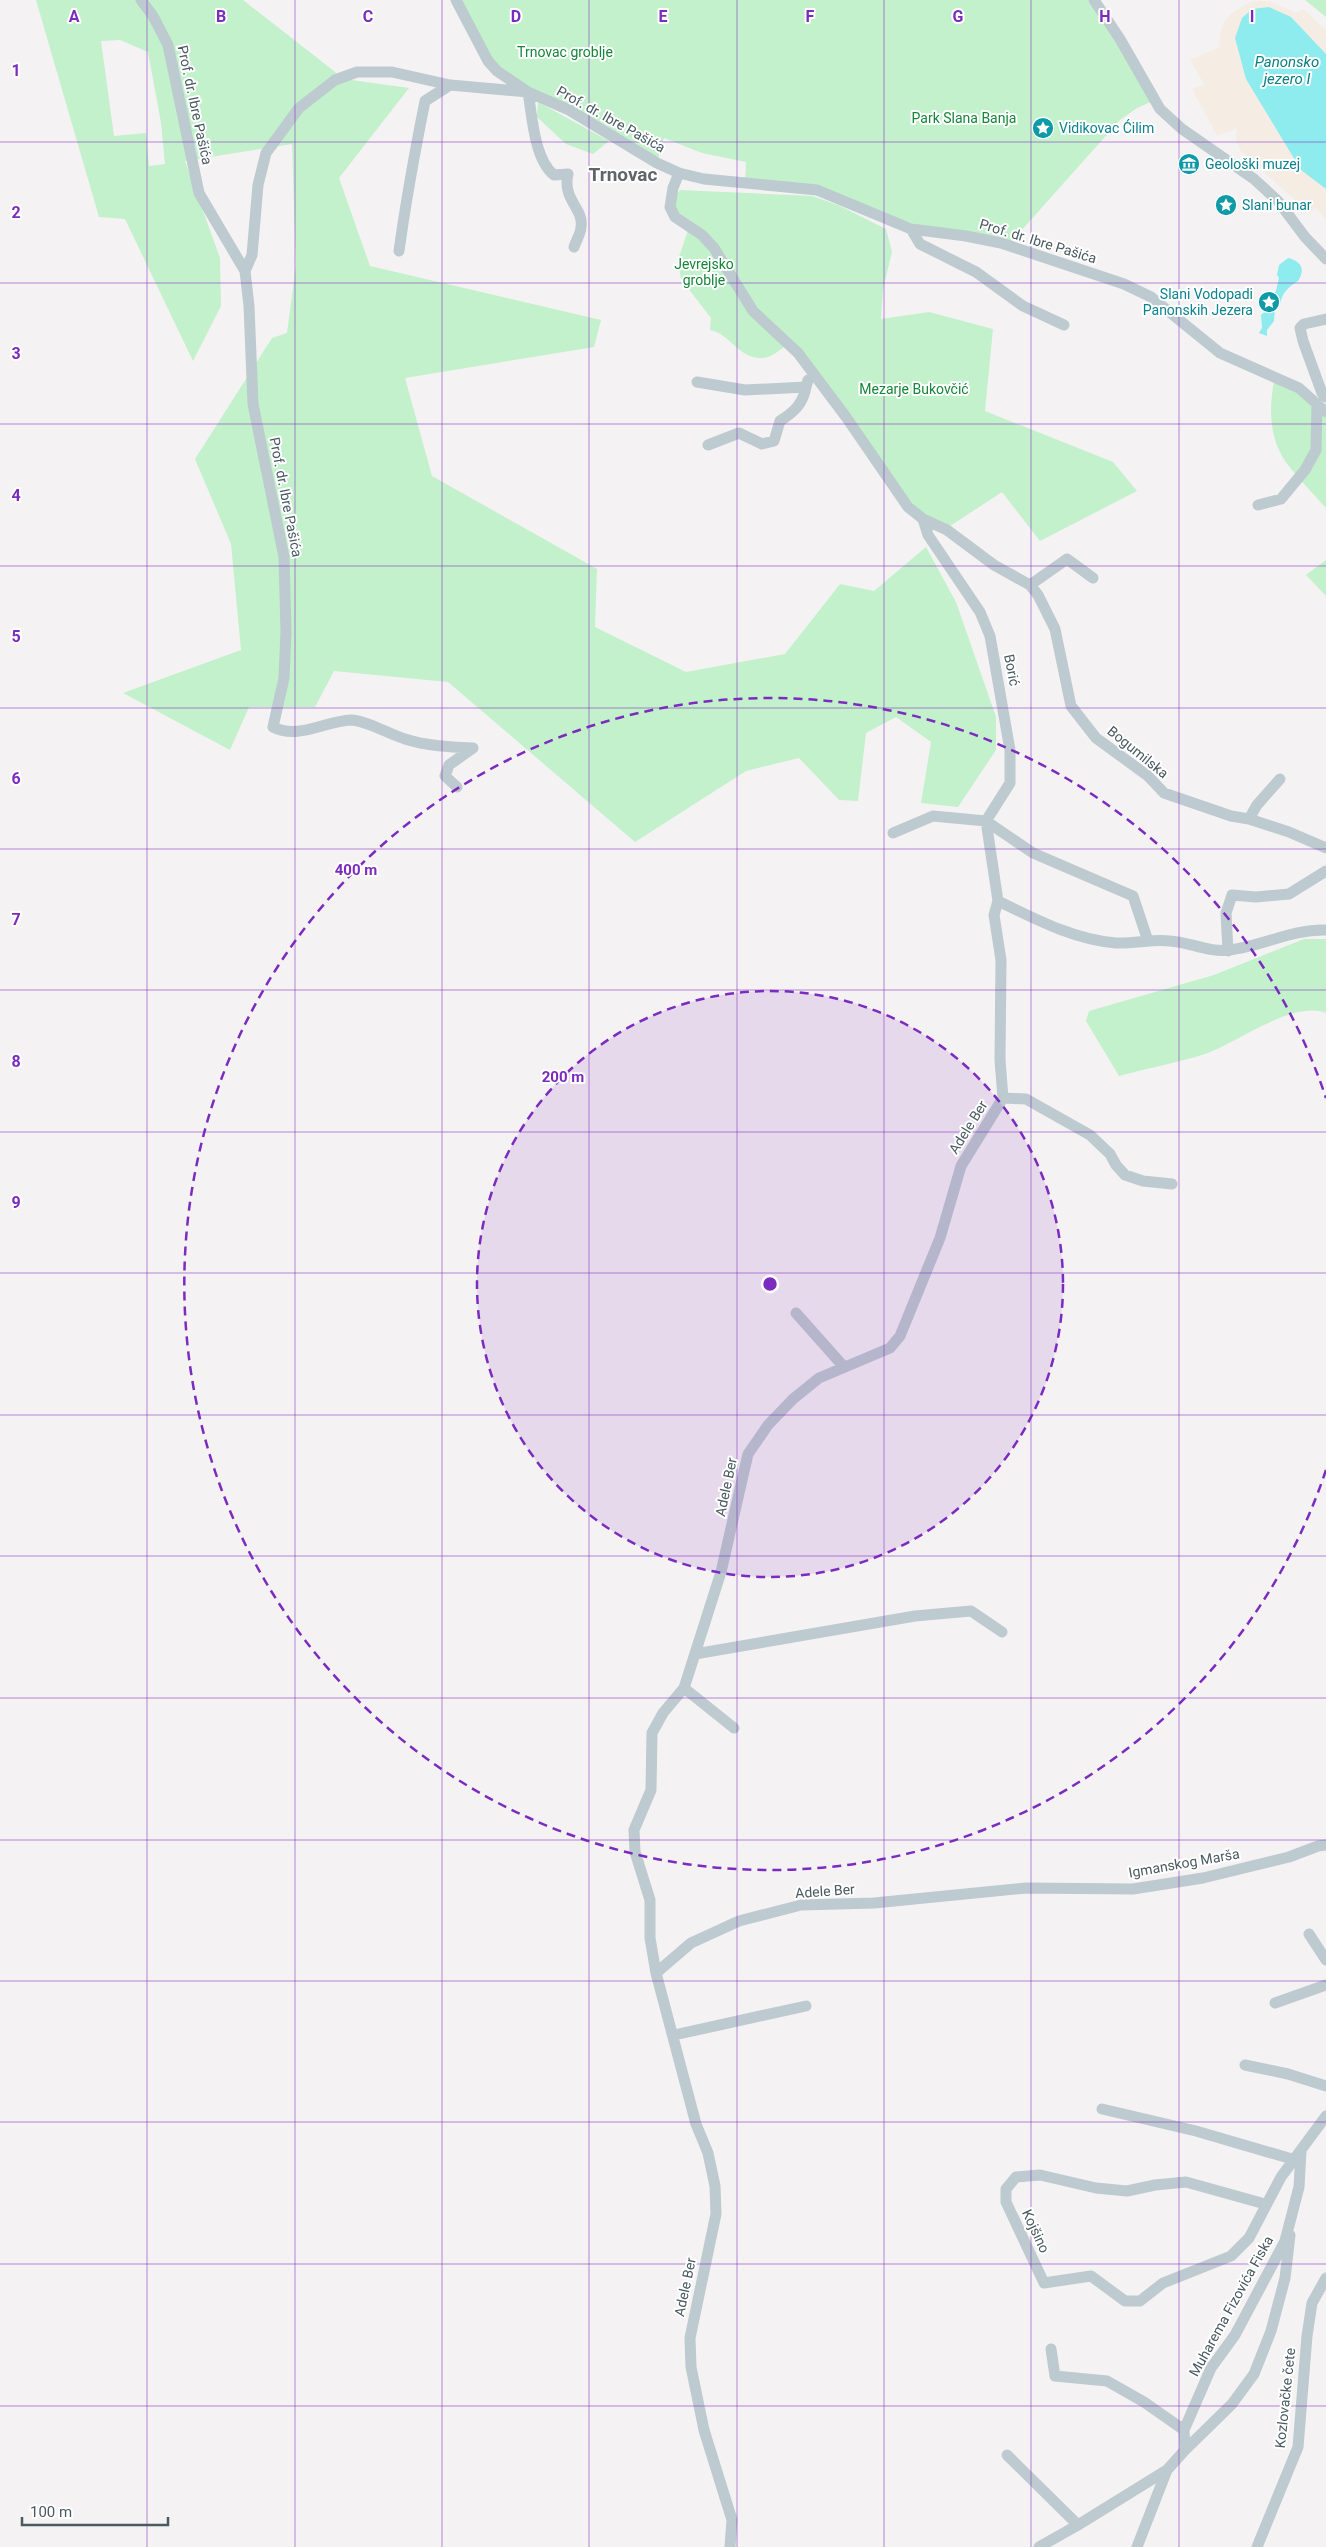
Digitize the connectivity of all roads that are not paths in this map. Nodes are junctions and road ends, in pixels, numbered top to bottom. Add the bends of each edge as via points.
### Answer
1 (141, 0) edge
2 (456, 0) edge
3 (1094, 0) edge
4 (450, 85) junction
5 (528, 92) junction
6 (679, 173) junction
7 (912, 229) junction
8 (574, 246) dead end
9 (399, 251) dead end
10 (1326, 259) edge
11 (245, 271) junction
12 (1326, 319) edge
13 (1064, 325) dead end
14 (812, 372) junction
15 (697, 382) dead end
16 (806, 387) junction
17 (1321, 400) edge
18 (1326, 412) edge
19 (708, 445) dead end
20 (1258, 505) dead end
21 (923, 519) junction
22 (1093, 578) dead end
23 (1030, 585) junction
24 (1280, 779) dead end
25 (457, 787) dead end
26 (1249, 819) junction
27 (986, 821) junction
28 (893, 833) dead end
29 (1326, 848) edge
30 (1326, 871) edge
31 (998, 901) junction
32 (1326, 930) edge
33 (1148, 941) junction
34 (1228, 951) junction
35 (1003, 1098) junction
36 (1172, 1184) dead end
37 (796, 1313) dead end
38 (844, 1367) junction
39 (1002, 1632) dead end
40 (695, 1654) junction
41 (684, 1688) junction
42 (734, 1728) dead end
43 (1326, 1845) edge
44 (983, 1892) joint
45 (1309, 1934) dead end
46 (1326, 1960) edge
47 (656, 1973) junction
48 (1326, 1985) edge
49 (1274, 2003) dead end
50 (806, 2006) dead end
51 (674, 2034) junction
52 (1245, 2065) dead end
53 (1326, 2086) edge
54 (1102, 2110) dead end
55 (1326, 2116) edge
56 (1301, 2151) junction
57 (1292, 2159) junction
58 (1265, 2204) junction
59 (1290, 2223) junction
60 (1326, 2278) edge
61 (1051, 2349) dead end
62 (1184, 2430) junction
63 (1185, 2450) junction
64 (1007, 2455) dead end
65 (1167, 2470) junction
66 (1078, 2525) junction
67 (730, 2547) edge
68 (1039, 2547) edge
69 (1137, 2547) edge
70 (1257, 2547) edge

1 - 11 street, Prof. dr. Ibre Pašića via 168,46 199,194
2 - 5 street, Prof. dr. Ibre Pašića via 488,61
3 - 10 street via 1160,109 1182,129 1254,179 1278,201
4 - 5 street, Prof. dr. Ibre Pašića
4 - 9 street via 425,101
4 - 11 street, Prof. dr. Ibre Pašića via 392,72 357,72 336,80 298,108 266,152 258,185 252,255
5 - 6 street, Prof. dr. Ibre Pašića via 569,110
5 - 8 street via 538,150 554,175 568,174 567,192 582,226
6 - 7 street, Prof. dr. Ibre Pašića via 704,179 817,190
6 - 14 street via 670,207 675,217 702,235 714,248 753,311 798,353
7 - 13 street via 920,244 976,272 1023,306
7 - 17 street, Prof. dr. Ibre Pašića via 1001,243 1124,284 1151,297 1220,353
11 - 25 street, Prof. dr. Ibre Pašića via 250,306 253,404 284,556 284,678 273,728 283,732 314,729 352,720 406,740 438,747 473,748 449,765 445,776
12 - 17 street via 1300,328 1322,393
14 - 16 street
14 - 21 street via 908,507
15 - 16 street via 745,390
16 - 19 street via 804,400 792,414 780,421 774,441 762,444 739,433
17 - 18 street, Prof. dr. Ibre Pašića
17 - 20 street via 1316,450 1309,463 1280,499
21 - 23 street, Bogumilska via 946,530 994,565
21 - 27 street, Borić via 928,535 980,612 990,636 1010,750 1010,783
22 - 23 street via 1067,559
23 - 26 street, Bogumilska via 1055,629 1071,706 1096,738 1148,776 1164,793
24 - 26 street
26 - 29 street, Bogumilska
27 - 28 street via 933,816
27 - 31 street
27 - 33 street via 1032,853 1133,896
30 - 34 street via 1289,894 1232,895 1226,913
31 - 33 street via 1076,935 1117,943
31 - 35 street, Adele Ber via 994,915 1001,960
32 - 34 street via 1286,934
33 - 34 street via 1170,941
35 - 36 street, Adele Ber via 1026,1099 1090,1135 1110,1154 1125,1175 1143,1181
35 - 38 street, Adele Ber via 961,1166 940,1238 900,1336 890,1348
37 - 38 street
38 - 40 street, Adele Ber via 818,1378 793,1399 768,1425 748,1454 721,1572
39 - 40 street via 972,1611 915,1616
40 - 41 street, Adele Ber
41 - 42 street
41 - 47 street, Adele Ber via 663,1713 652,1733 651,1790 634,1830 635,1852 650,1900 650,1938
43 - 44 street, Igmanskog Marša via 1203,1878 1133,1889 1026,1888
44 - 47 street, Adele Ber via 874,1903 801,1905 739,1921 707,1936 691,1944
45 - 46 street
47 - 51 street, Adele Ber
48 - 49 street
50 - 51 street
51 - 67 street, Adele Ber via 715,2186 716,2214 690,2338 691,2367 704,2430 732,2520
52 - 53 street
54 - 57 street via 1196,2131
55 - 56 street, Kojšino
56 - 57 street, Kojšino
56 - 59 street, Muharema Fizovića Fiska via 1299,2186
57 - 58 street, Kojšino
58 - 58 street, Kojšino via 1186,2182 1127,2191 1096,2188 1040,2175 1016,2178 1006,2189 1006,2202 1044,2283 1091,2276 1125,2301 1140,2301 1163,2283 1231,2256 1249,2238
59 - 62 street, Muharema Fizovića Fiska via 1285,2241 1235,2335 1211,2368
59 - 63 street, Muharema Fizovića Fiska via 1286,2278 1271,2331 1254,2374 1232,2404
60 - 70 street, Kozlovačke čete via 1312,2303 1298,2447
61 - 62 street via 1055,2376 1107,2381
62 - 63 street, Muharema Fizovića Fiska
63 - 65 street, Muharema Fizovića Fiska
64 - 66 street
65 - 66 street
65 - 69 street, Muharema Fizovića Fiska
66 - 68 street

